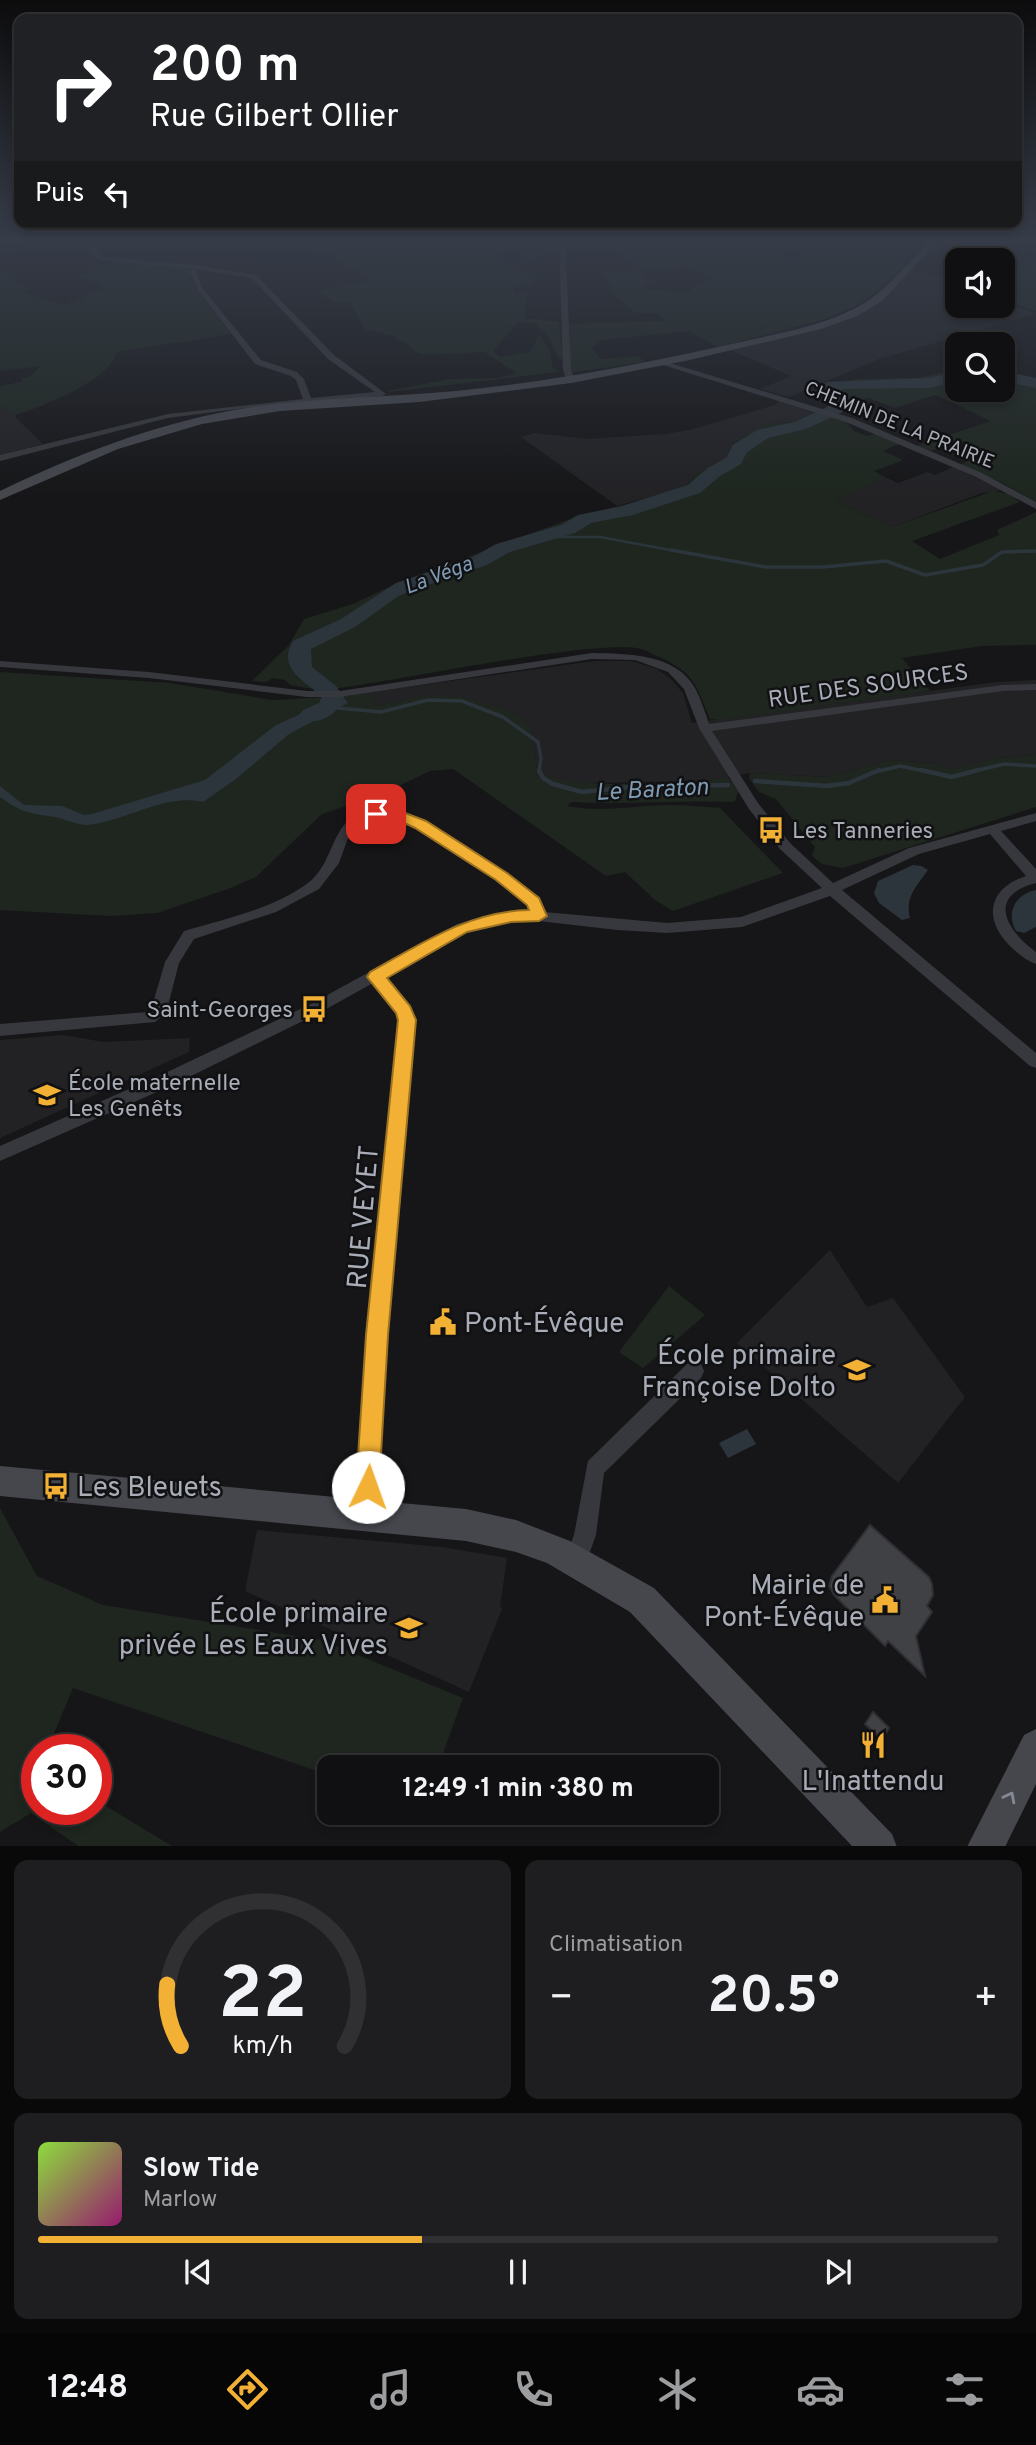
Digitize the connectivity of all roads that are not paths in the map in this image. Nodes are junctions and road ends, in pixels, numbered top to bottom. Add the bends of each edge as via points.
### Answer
1 (228, 324) edge
2 (299, 324) edge
3 (565, 324) edge
4 (822, 324) edge
5 (666, 363) junction
6 (570, 378) junction
7 (307, 399) junction
8 (0, 458) edge
9 (0, 496) edge
10 (1036, 506) edge
11 (0, 664) edge
12 (1036, 687) edge
13 (705, 728) junction
14 (1036, 817) edge
15 (993, 830) junction
16 (1036, 878) edge
17 (830, 888) junction
18 (539, 916) junction
19 (1036, 959) edge
20 (376, 977) junction
21 (0, 1030) edge
22 (1036, 1062) edge
23 (0, 1154) edge
24 (694, 1371) dead end
25 (0, 1481) edge
26 (364, 1515) junction
27 (576, 1560) junction
28 (1036, 1747) edge
29 (879, 1846) edge
30 (985, 1846) edge

1 - 7 street via 258,362 300,379
2 - 7 street via 320,347 382,394
3 - 6 street
4 - 5 main road
5 - 6 main road
5 - 10 street, CHEMIN DE LA PRAIRIE via 834,414 979,475
6 - 9 main road via 421,398 233,414 104,448
7 - 8 street via 155,419
11 - 13 street via 340,694 592,656 636,657 653,661 683,679
12 - 13 street, RUE DES SOURCES
13 - 17 street via 771,830
14 - 15 street
15 - 16 street
15 - 17 street via 914,851
16 - 19 street via 1009,891 998,907 998,916 1007,936
17 - 18 street via 762,917 709,926 639,927
17 - 22 street
18 - 20 street via 511,916 462,928
18 - 21 street via 534,902 502,877 420,824 400,816 368,814 346,828 332,863 299,897 189,935 172,962 158,1013 150,1018
20 - 23 street via 169,1079
20 - 26 street, RUE VEYET via 407,1020
24 - 27 street via 595,1468
25 - 26 main road
26 - 27 main road via 499,1530
27 - 29 main road via 642,1600
30 -> 28 main road

